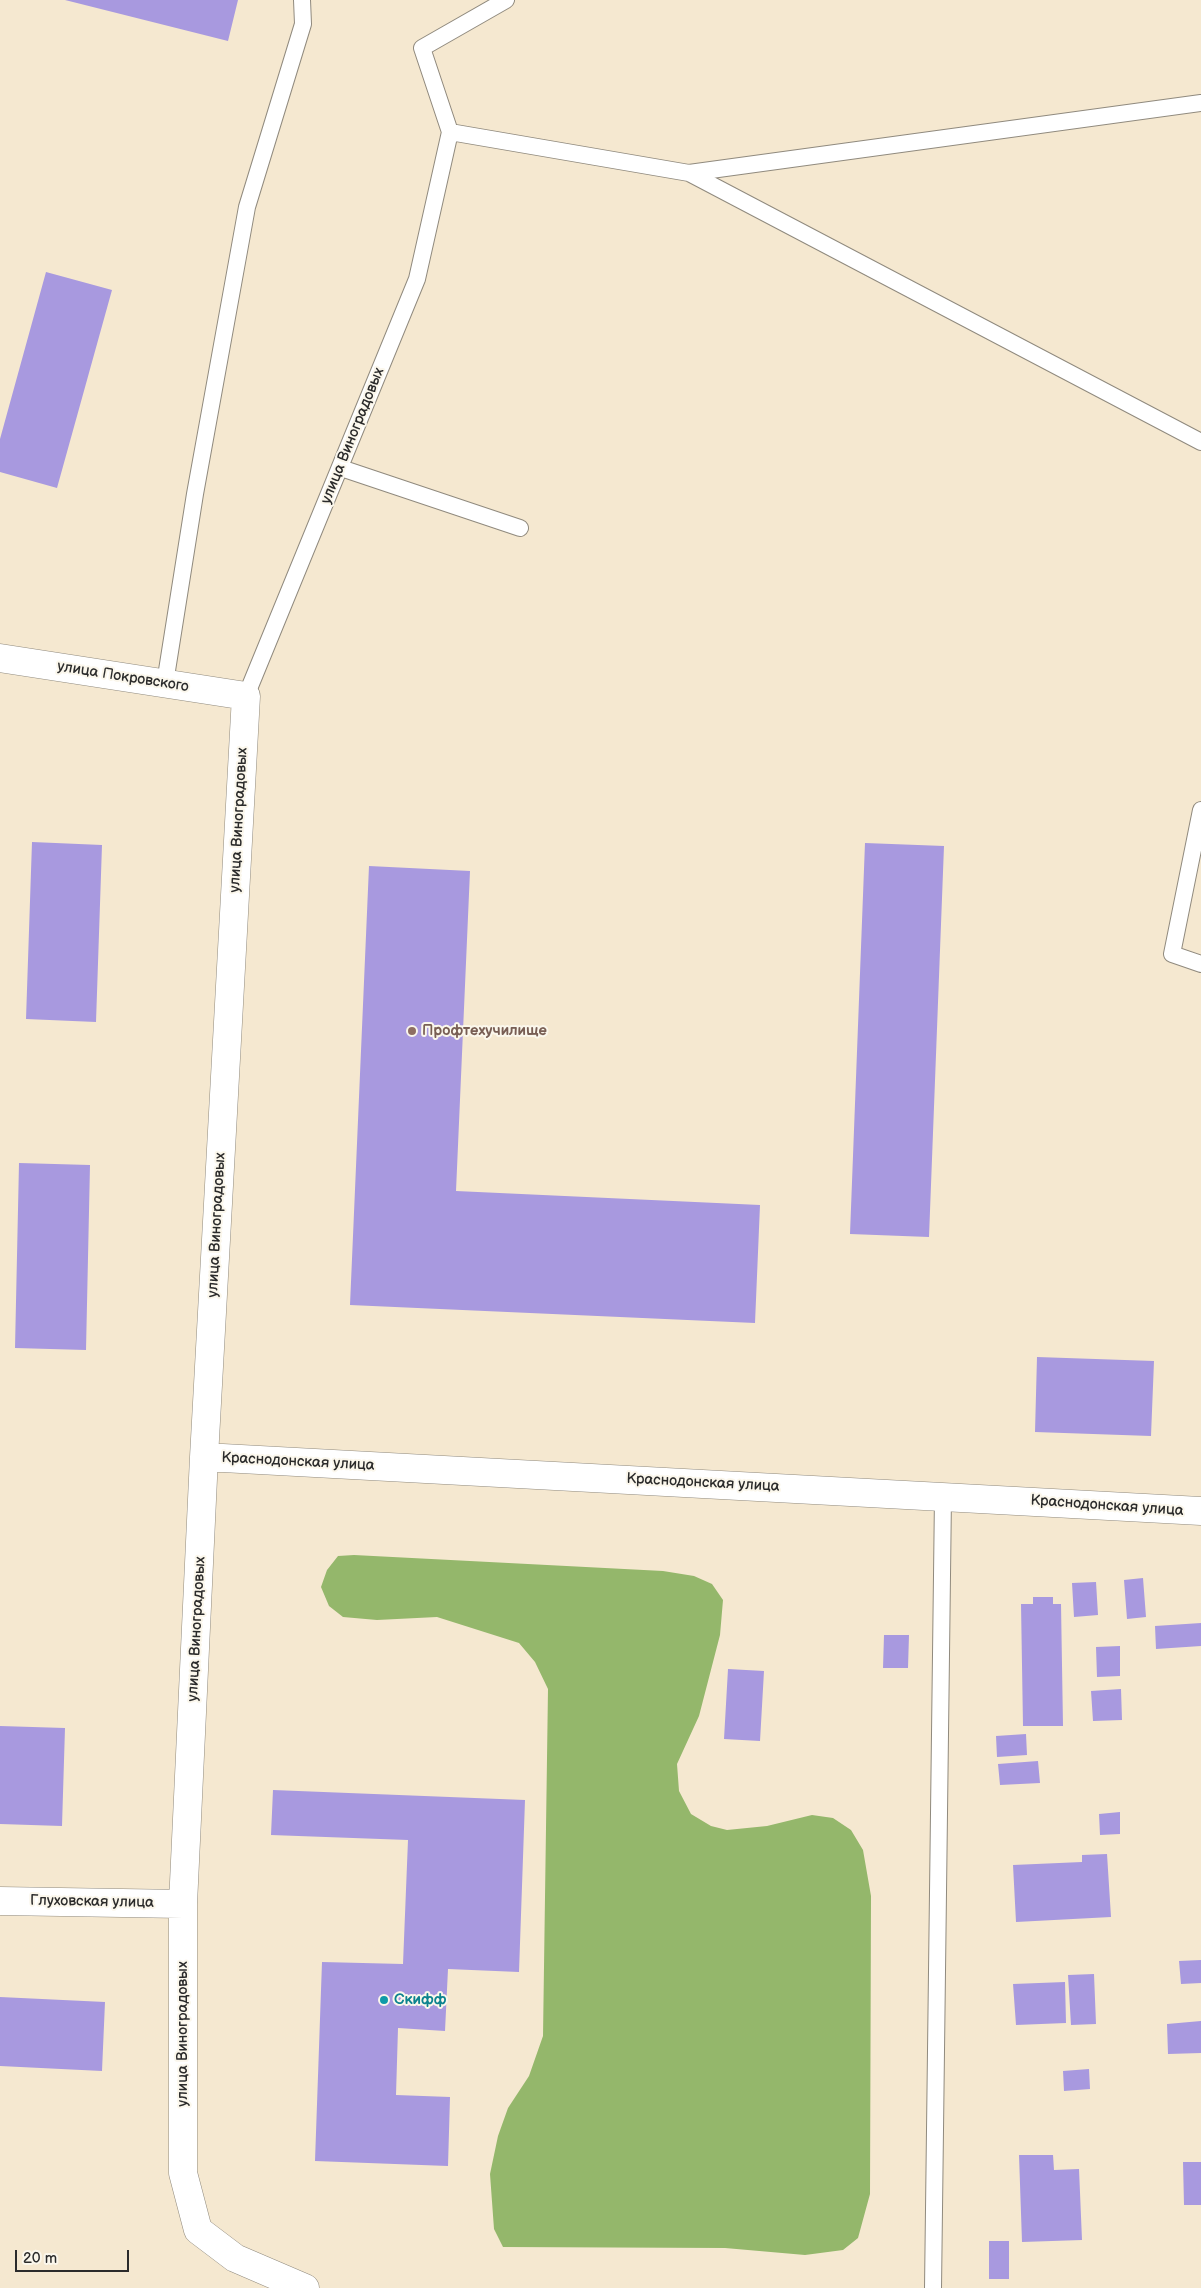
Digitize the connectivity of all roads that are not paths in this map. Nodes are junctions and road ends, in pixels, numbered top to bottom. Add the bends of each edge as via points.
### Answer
1 (302, 0) edge
2 (506, 0) edge
3 (1201, 103) edge
4 (450, 132) junction
5 (689, 173) junction
6 (1201, 442) edge
7 (341, 468) junction
8 (520, 528) dead end
9 (0, 658) edge
10 (165, 683) junction
11 (246, 696) junction
12 (1201, 810) edge
13 (1201, 964) edge
14 (204, 1457) junction
15 (943, 1496) junction
16 (1201, 1512) edge
17 (0, 1901) edge
18 (183, 1904) junction
19 (305, 2288) edge
20 (933, 2288) edge

1 - 10 lane via 303,24 248,208 195,494
2 - 4 lane via 422,48
3 - 5 lane
4 - 5 lane
4 - 7 lane, улица Виноградовых via 417,279
5 - 6 lane
7 - 8 lane
7 - 11 lane, улица Виноградовых
9 - 10 street, улица Покровского
10 - 11 street, улица Покровского
11 - 14 street, улица Виноградовых
12 - 13 lane via 1172,954
14 - 15 street, Краснодонская улица
14 - 18 street, улица Виноградовых
15 - 16 street, Краснодонская улица
15 - 20 lane
17 - 18 street, Глуховская улица
18 - 19 street, улица Виноградовых via 183,2173 198,2230 235,2258

